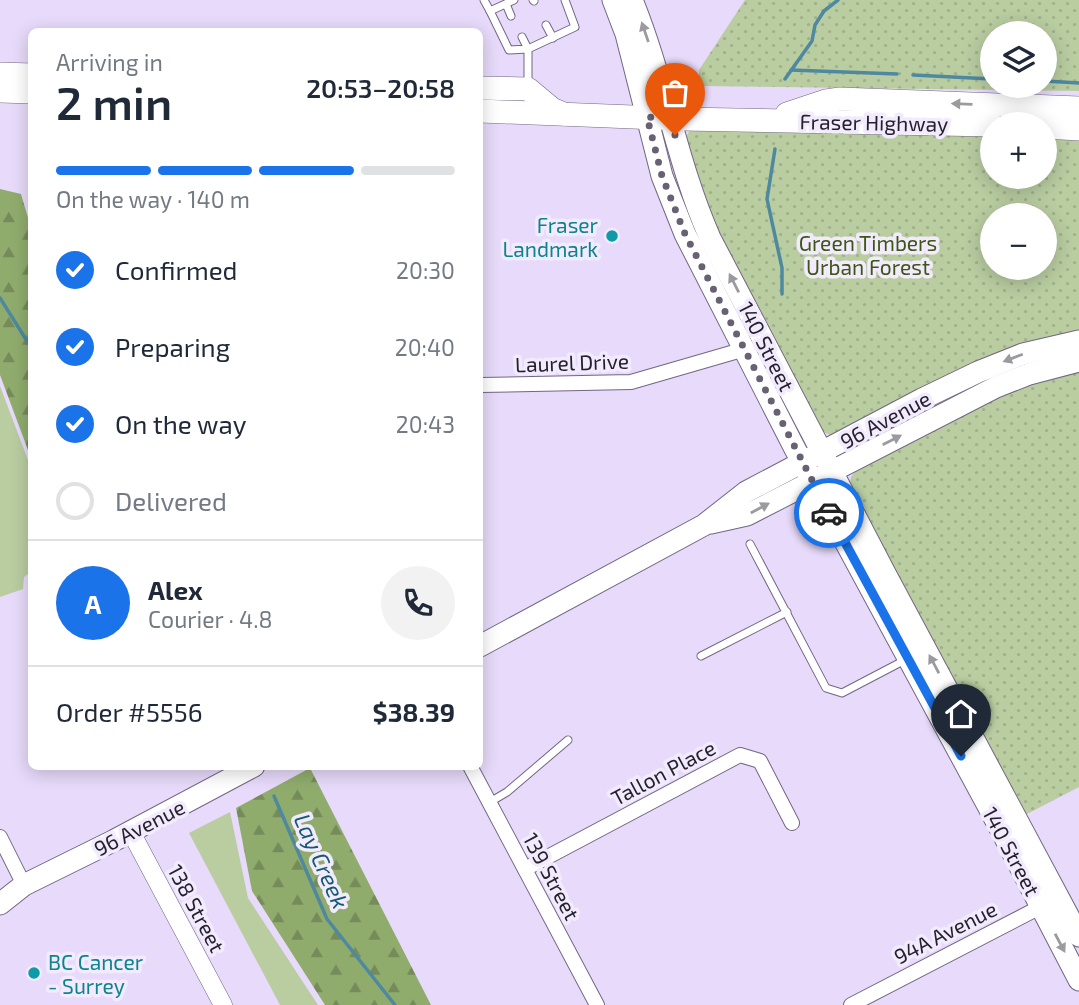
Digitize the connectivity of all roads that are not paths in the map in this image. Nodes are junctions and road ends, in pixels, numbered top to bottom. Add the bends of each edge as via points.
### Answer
1 (484, 0) edge
2 (514, 0) edge
3 (565, 0) edge
4 (613, 0) edge
5 (632, 0) edge
6 (506, 4) junction
7 (490, 11) junction
8 (511, 16) dead end
9 (546, 25) dead end
10 (522, 37) dead end
11 (553, 38) junction
12 (528, 49) junction
13 (0, 74) edge
14 (28, 75) edge
15 (483, 88) edge
16 (528, 89) junction
17 (0, 91) edge
18 (28, 92) edge
19 (1079, 108) edge
20 (483, 111) edge
21 (564, 114) junction
22 (647, 117) junction
23 (671, 118) junction
24 (755, 120) junction
25 (980, 125) edge
26 (1057, 128) edge
27 (1079, 129) edge
28 (1079, 341) edge
29 (745, 349) junction
30 (1079, 361) edge
31 (483, 385) edge
32 (817, 467) junction
33 (750, 544) dead end
34 (787, 612) junction
35 (483, 644) edge
36 (701, 656) dead end
37 (907, 658) junction
38 (568, 740) dead end
39 (247, 770) edge
40 (472, 770) edge
41 (489, 802) junction
42 (792, 823) dead end
43 (131, 832) junction
44 (0, 838) edge
45 (525, 869) junction
46 (24, 885) junction
47 (0, 890) edge
48 (1050, 902) junction
49 (0, 904) edge
50 (1079, 936) edge
51 (1079, 980) edge
52 (223, 1005) edge
53 (597, 1005) edge
54 (851, 1005) edge

1 - 7 lane
2 - 6 lane
3 - 11 lane via 575,27
4 - 22 main road, 140 Street
23 -> 5 main road, 140 Street
6 - 7 lane
6 - 8 lane
7 - 12 lane via 509,50
9 - 11 lane
10 - 12 lane
11 - 12 lane
12 - 16 lane
13 - 14 main road
15 - 16 main road
16 - 21 main road
17 - 18 main road
19 -> 24 main road, Fraser Highway via 840,99
20 - 21 main road, Fraser Highway
21 - 22 main road, Fraser Highway
22 - 23 main road, Fraser Highway
22 - 29 main road, 140 Street via 674,207
23 - 24 main road, Fraser Highway
32 -> 23 main road, 140 Street via 706,228
24 - 25 main road, Fraser Highway
26 - 27 main road
28 -> 32 main road, 96 Avenue via 1023,354 978,372
29 - 31 street, Laurel Drive via 631,382
29 - 32 main road, 140 Street
32 -> 30 main road, 96 Avenue via 996,387
32 - 35 main road, 96 Avenue via 746,492 704,525
32 - 37 main road, 140 Street
48 -> 32 main road, 140 Street
33 - 34 lane
34 - 36 lane
34 - 37 lane via 826,688 842,693
37 - 48 main road, 140 Street via 1001,830
38 - 41 lane
39 - 43 main road, 96 Avenue
40 - 41 street, 139 Street
41 - 45 street, 139 Street
42 - 45 street, Tallon Place via 760,761 740,755
43 - 46 main road, 96 Avenue
43 - 52 street, 138 Street
44 - 46 street
45 - 53 street, 139 Street
46 - 47 main road, 96 Avenue
46 - 49 main road, 96 Avenue
48 - 50 main road, 140 Street
48 -> 51 main road, 140 Street
48 - 54 street, 94A Avenue

